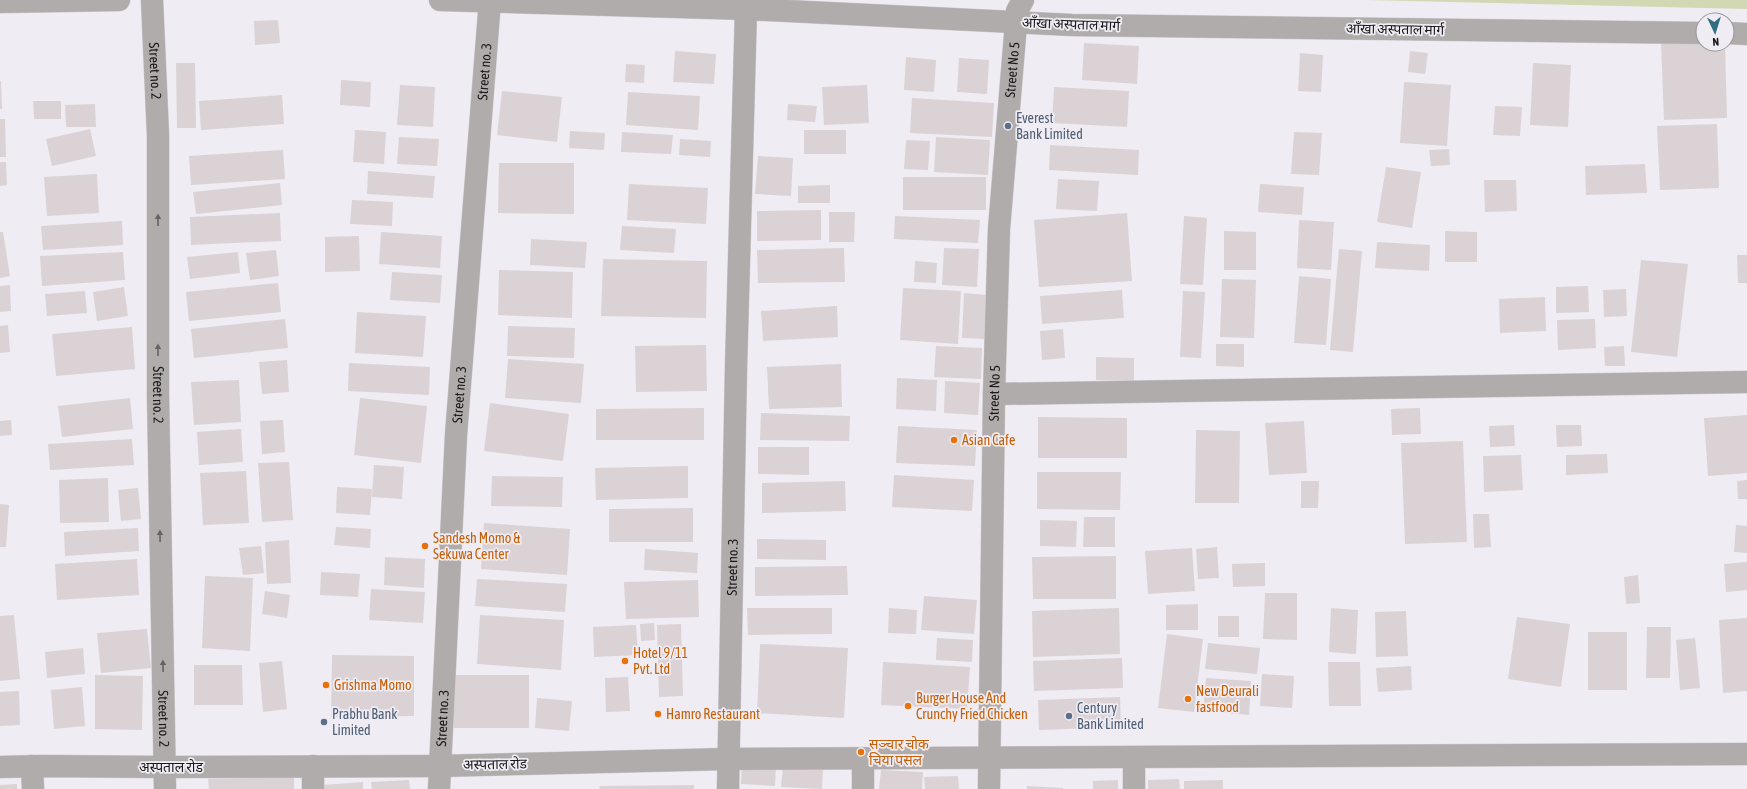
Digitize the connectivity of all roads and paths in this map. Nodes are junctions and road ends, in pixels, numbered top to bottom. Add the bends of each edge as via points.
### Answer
1 (119, 0) edge
2 (152, 0) edge
3 (440, 0) edge
4 (490, 0) edge
5 (1024, 0) edge
6 (0, 2) edge
7 (746, 9) junction
8 (1016, 22) junction
9 (1695, 33) edge
10 (1735, 33) edge
11 (1747, 34) edge
12 (1747, 382) edge
13 (994, 394) junction
14 (1747, 754) edge
15 (1134, 758) junction
16 (728, 759) junction
17 (863, 759) junction
18 (989, 759) junction
19 (32, 766) junction
20 (313, 766) junction
21 (439, 766) junction
22 (0, 767) edge
23 (164, 767) junction
24 (33, 789) edge
25 (165, 789) edge
26 (313, 789) edge
27 (439, 789) edge
28 (728, 789) edge
29 (863, 789) edge
30 (989, 789) edge
31 (1134, 789) edge

1 - 6 street
23 -> 2 street, Street no. 2 via 158,394 158,135
3 - 4 street, आँखा अस्पताल मार्ग
4 - 7 street, आँखा अस्पताल मार्ग
4 - 21 street, Street no. 3 via 456,434
5 - 8 street, Street No 5 via 1017,11
7 - 8 street, आँखा अस्पताल मार्ग
7 - 16 street, Street no. 3
8 - 9 street, आँखा अस्पताल मार्ग via 1072,25
8 - 13 street, Street No 5 via 999,229
10 - 11 street
12 - 13 street
13 - 18 street, Street No 5
14 - 15 street, अस्पताल रोड
15 - 18 street, अस्पताल रोड
15 - 31 street
16 - 17 street, अस्पताल रोड
16 - 21 street, अस्पताल रोड
16 - 28 street, Street no. 3
17 - 18 street, अस्पताल रोड
17 - 29 street
18 - 30 street, Street No 5
19 - 22 street, अस्पताल रोड
19 - 23 street, अस्पताल रोड
19 - 24 street
20 - 21 street, अस्पताल रोड
20 - 23 street, अस्पताल रोड
20 - 26 street
21 - 27 street, Street no. 3
23 - 25 street, Street no. 2

